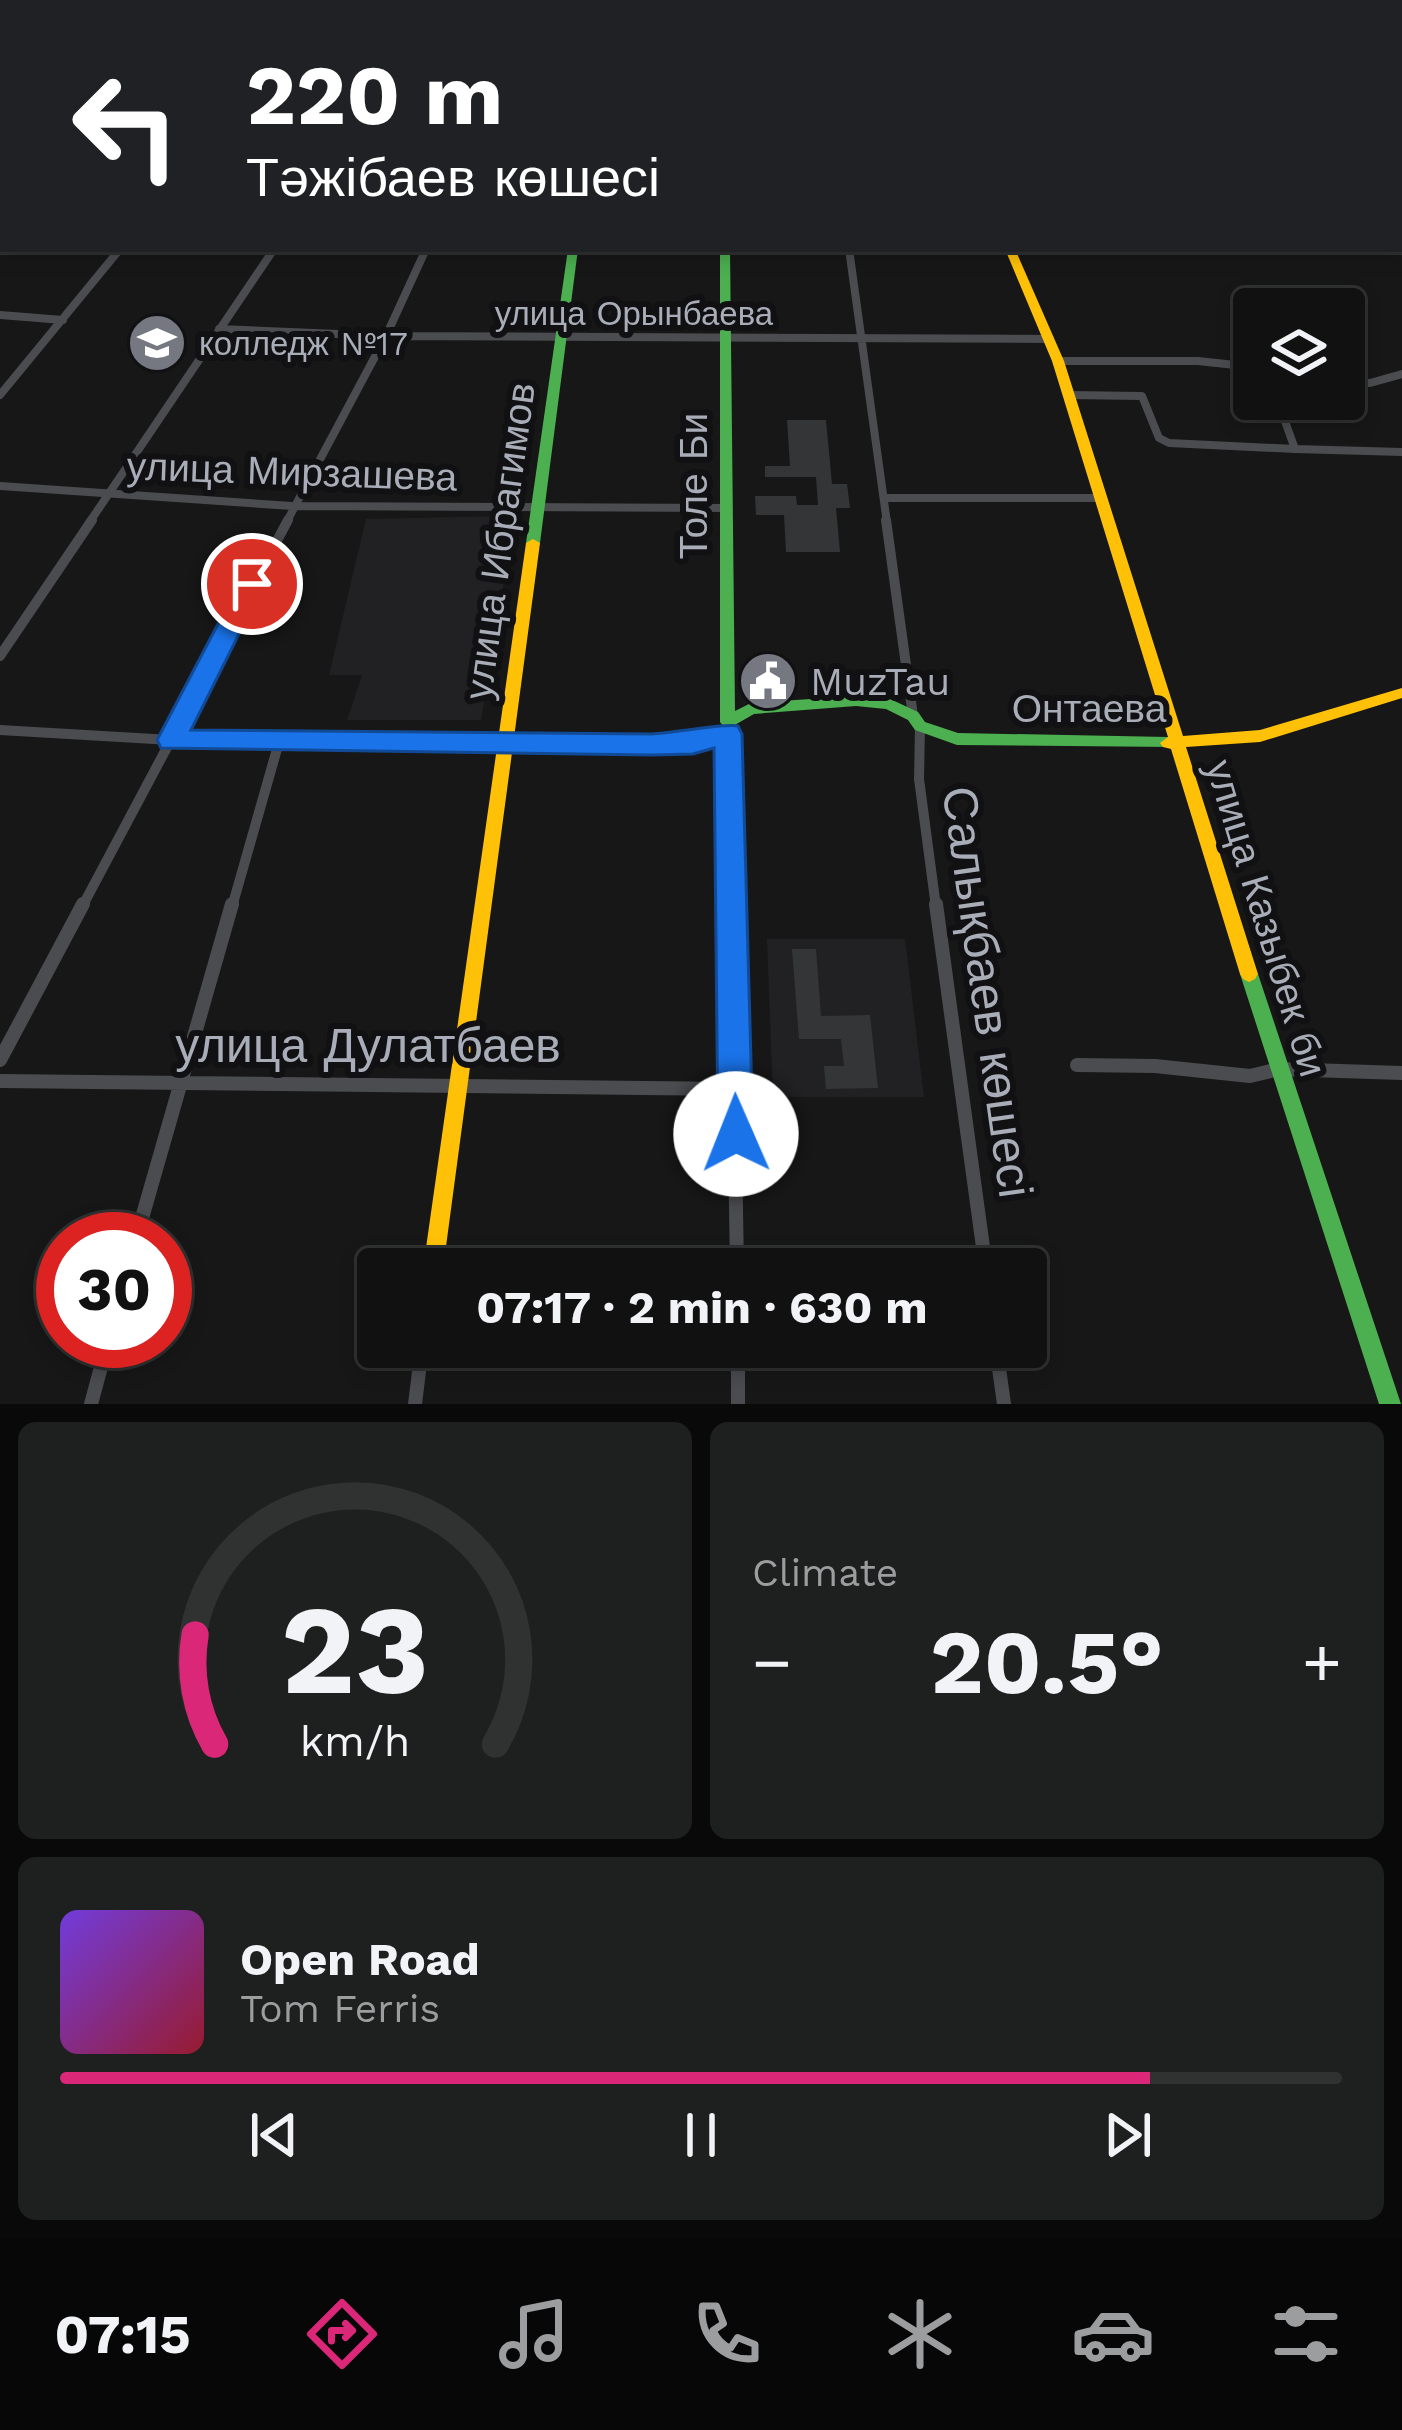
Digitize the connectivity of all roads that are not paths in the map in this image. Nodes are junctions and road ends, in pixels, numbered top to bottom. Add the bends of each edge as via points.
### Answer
1 (118, 252) edge
2 (272, 252) edge
3 (425, 252) edge
4 (573, 252) edge
5 (725, 252) edge
6 (849, 252) edge
7 (1011, 252) edge
8 (0, 315) edge
9 (63, 320) junction
10 (219, 329) junction
11 (386, 336) junction
12 (725, 336) junction
13 (560, 337) junction
14 (860, 339) junction
15 (1050, 339) junction
16 (1058, 361) junction
17 (1233, 365) edge
18 (1402, 374) edge
19 (1365, 383) edge
20 (0, 395) edge
21 (1068, 395) junction
22 (1285, 420) edge
23 (1295, 449) junction
24 (1402, 452) edge
25 (0, 486) edge
26 (108, 495) junction
27 (886, 498) junction
28 (1101, 498) junction
29 (292, 506) junction
30 (537, 508) junction
31 (726, 508) junction
32 (0, 656) edge
33 (1402, 693) edge
34 (916, 721) junction
35 (728, 728) junction
36 (0, 730) edge
37 (171, 740) junction
38 (279, 742) junction
39 (1178, 742) junction
40 (505, 743) junction
41 (0, 1060) edge
42 (1077, 1065) dead end
43 (1279, 1069) junction
44 (1402, 1073) edge
45 (0, 1082) edge
46 (179, 1082) junction
47 (458, 1083) junction
48 (735, 1089) junction
49 (143, 1212) edge
50 (436, 1248) edge
51 (737, 1248) edge
52 (983, 1248) edge
53 (101, 1368) edge
54 (419, 1368) edge
55 (738, 1368) edge
56 (999, 1368) edge
57 (91, 1404) edge
58 (415, 1404) edge
59 (738, 1404) edge
60 (1004, 1404) edge
61 (1390, 1404) edge

1 - 9 street
2 - 10 street
3 - 11 street
4 - 13 street, улица Ибрагимов
5 - 12 street, Толе Би
6 - 14 street, Салықбаев көшесі
7 - 15 street, улица Казыбек би
8 - 9 street
9 - 20 street
10 - 11 street, улица Орынбаева
10 - 26 street
11 - 13 street, улица Орынбаева
11 - 29 street
12 - 13 street, улица Орынбаева
12 - 14 street, улица Орынбаева
12 - 31 street, Толе Би
13 - 30 street, улица Ибрагимов
14 - 15 street, улица Орынбаева
14 - 27 street, Салықбаев көшесі
15 - 16 street, улица Казыбек би
16 - 17 street
16 - 21 street, улица Казыбек би
18 - 19 street
21 - 23 street via 1137,394 1169,443
21 - 28 street, улица Казыбек би
22 - 23 street
23 - 24 street
25 - 26 street, улица Мирзашева
26 - 29 street, улица Мирзашева
26 - 32 street
27 - 28 street
27 - 34 street, Салықбаев көшесі
28 - 39 street, улица Казыбек би
29 - 30 street, улица Мирзашева
29 - 37 street
30 - 31 street, улица Мирзашева
30 - 40 street, улица Ибрагимов
31 - 35 street, Толе Би
33 - 39 street, Онтаева via 1260,736
34 - 35 street, Онтаева via 888,704 807,701 751,709
34 - 39 street, Онтаева via 957,739
34 - 52 street, Салықбаев көшесі
35 - 40 street via 693,744
35 - 48 street
36 - 37 street
37 - 38 street
37 - 41 street
38 - 40 street
38 - 46 street
39 - 43 street, улица Казыбек би
40 - 47 street, улица Ибрагимов
42 - 43 street via 1250,1076
43 - 44 street
43 - 61 street, улица Казыбек би
45 - 46 street, улица Дулатбаев
46 - 47 street, улица Дулатбаев
46 - 49 street
47 - 48 street, улица Дулатбаев
47 - 50 street, улица Ибрагимов
48 - 51 street
53 - 57 street
54 - 58 street
55 - 59 street
56 - 60 street

